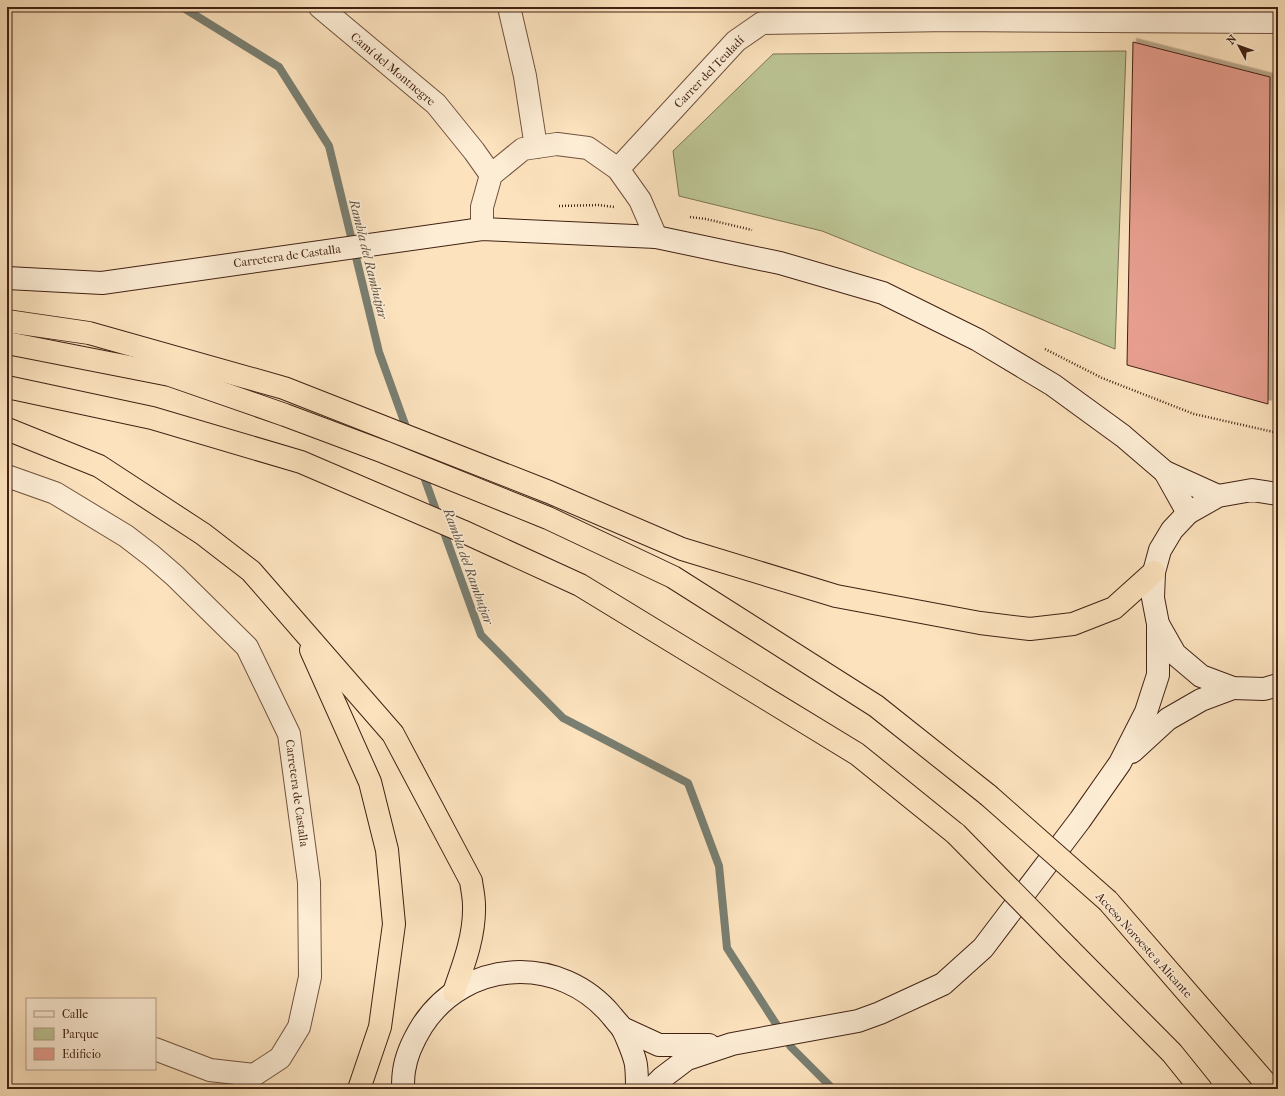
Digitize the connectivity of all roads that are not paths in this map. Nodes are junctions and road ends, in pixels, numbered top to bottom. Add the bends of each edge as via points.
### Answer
1 (320, 7) edge
2 (509, 7) edge
3 (949, 13) edge
4 (1230, 15) edge
5 (1278, 22) edge
6 (536, 147) junction
7 (618, 169) junction
8 (491, 175) junction
9 (482, 229) junction
10 (656, 238) junction
11 (7, 278) edge
12 (7, 321) edge
13 (7, 343) edge
14 (7, 387) edge
15 (7, 429) edge
16 (1165, 472) junction
17 (7, 476) edge
18 (1278, 494) edge
19 (1218, 496) junction
20 (1188, 513) junction
21 (1154, 572) junction
22 (1158, 624) junction
23 (302, 628) junction
24 (1278, 685) edge
25 (1233, 688) junction
26 (1120, 763) junction
27 (454, 992) junction
28 (622, 1028) junction
29 (732, 1044) junction
30 (156, 1049) edge
31 (359, 1089) edge
32 (403, 1089) edge
33 (638, 1089) edge
34 (651, 1089) edge
35 (1201, 1089) edge
36 (1271, 1089) edge

1 - 8 street, Camí del Montnegre via 436,104
2 - 6 street via 525,76
3 - 4 street, Carrer del Teuladí
3 - 7 street, Carrer del Teuladí via 762,23 736,41
4 - 5 street, Carrer del Teuladí
6 - 7 street via 557,144 588,148
6 - 8 street via 523,150
7 - 10 street via 640,200
8 - 9 street via 482,207
9 - 10 street, Carretera de Castalla
9 - 11 street, Carretera de Castalla via 102,282
10 - 16 street, Carretera de Castalla via 780,262 883,293 978,340 1053,385 1123,436
12 - 21 highway via 89,334 284,388 549,492 682,549 836,596 1030,630 1073,624 1114,608
13 - 36 highway, Acceso Noroeste a Alicante, bridge via 170,375 285,415 548,518 673,577 876,706 988,795 1108,901
14 - 35 highway, bridge via 152,418 301,462 580,585 857,754 956,834 1172,1053
15 - 23 highway via 99,466 203,534 250,571
16 - 19 street
16 - 20 street
17 - 30 street, Carretera de Castalla via 55,493 126,536 175,576 247,647 289,734 309,882 310,977 299,1027 280,1058 254,1074 210,1070
18 - 19 street via 1252,490
19 - 20 street
20 - 21 street via 1172,530 1160,550
21 - 22 street via 1153,598
22 - 25 street via 1175,654 1201,676
22 - 26 street via 1158,675 1146,712
23 - 27 highway via 393,734 471,881 474,905 472,930
23 - 31 highway via 370,782 387,850 394,924 380,1027
24 - 25 street via 1264,689
25 - 26 street via 1201,700 1168,719
26 - 29 street via 983,948 943,984 858,1021
27 - 28 street via 483,978 514,972 546,974 576,985 601,1003
27 - 32 street via 430,1013 413,1040 404,1070
28 - 29 street via 659,1045
28 - 33 street via 636,1064
29 - 34 street via 687,1059

